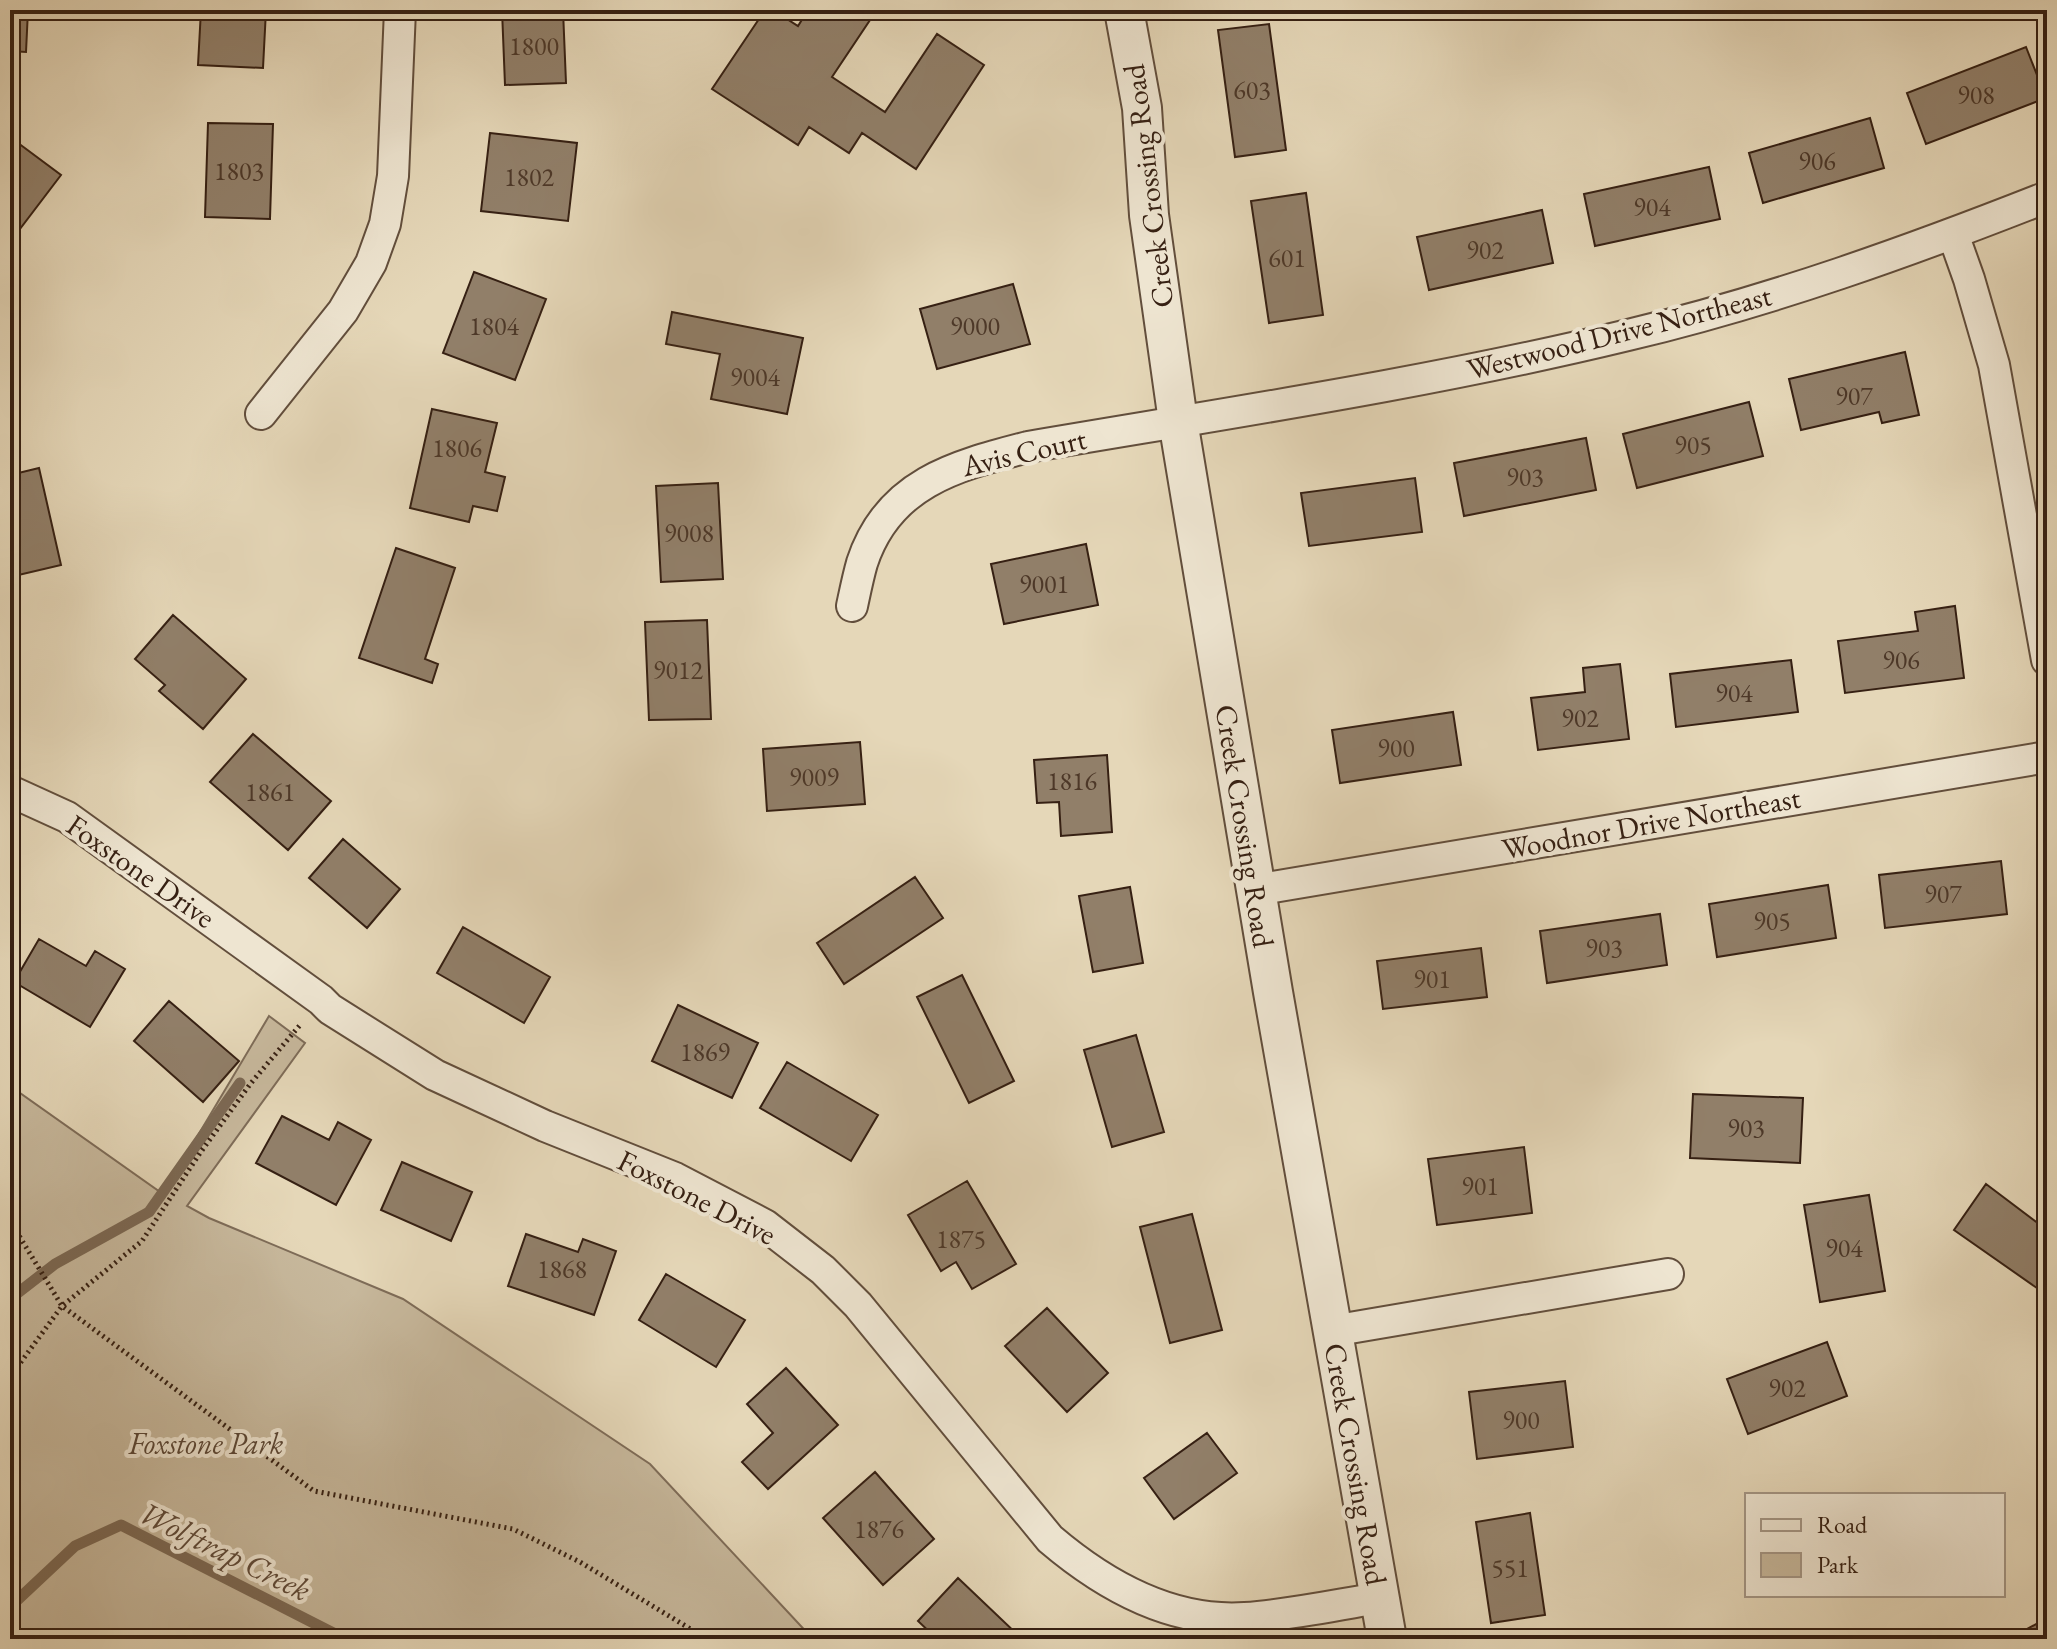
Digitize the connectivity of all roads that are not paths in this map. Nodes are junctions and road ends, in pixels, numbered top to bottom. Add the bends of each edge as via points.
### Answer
1 (400, 10) edge
2 (1124, 10) edge
3 (2047, 197) edge
4 (1953, 234) junction
5 (261, 414) dead end
6 (1178, 421) junction
7 (852, 606) dead end
8 (2047, 660) edge
9 (2047, 757) edge
10 (10, 791) edge
11 (1255, 890) junction
12 (1668, 1274) dead end
13 (1332, 1331) junction
14 (1379, 1598) junction
15 (1387, 1639) edge

1 - 5 street via 393,176 385,224 371,263 343,311
2 - 6 street, Creek Crossing Road via 1142,108 1149,215
3 - 4 street, Westwood Drive Northeast
4 - 6 street, Westwood Drive Northeast via 1765,298 1628,335 1417,380
4 - 8 street via 1994,365
6 - 7 street, Avis Court via 1028,447 934,476 907,495 882,523 863,561
6 - 11 street, Creek Crossing Road
9 - 11 street, Woodnor Drive Northeast
10 - 14 street, Foxstone Drive via 67,817 330,1009 435,1075 675,1178 765,1225 858,1305 1050,1539 1106,1581 1162,1607 1203,1616 1242,1618
11 - 13 street, Creek Crossing Road
12 - 13 street
13 - 14 street, Creek Crossing Road
14 - 15 street, Creek Crossing Road

